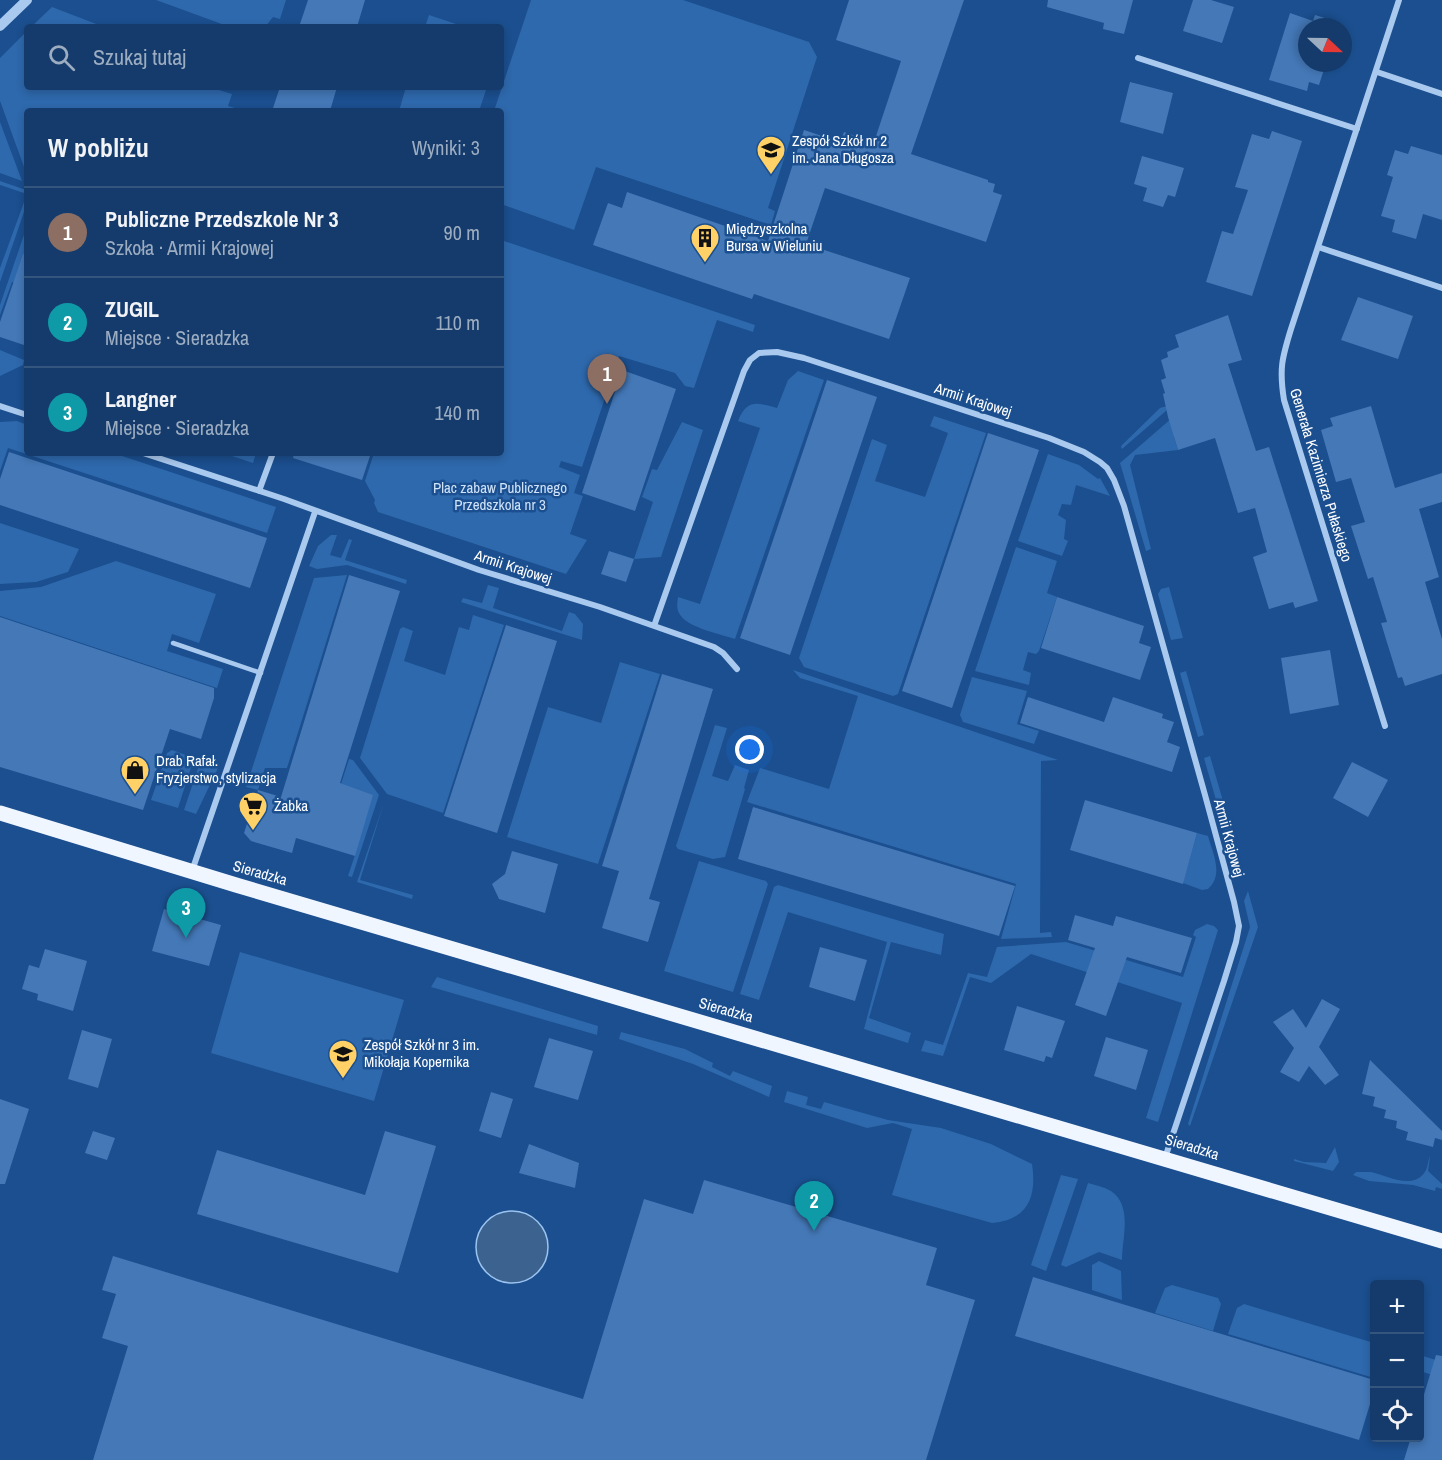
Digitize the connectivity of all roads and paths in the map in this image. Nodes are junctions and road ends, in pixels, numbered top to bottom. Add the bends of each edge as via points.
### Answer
1 (27, 0) edge
2 (1400, 0) edge
3 (0, 26) edge
4 (1138, 58) dead end
5 (1377, 72) junction
6 (1442, 94) edge
7 (1357, 129) junction
8 (1318, 247) junction
9 (1442, 288) edge
10 (0, 406) edge
11 (24, 414) edge
12 (152, 456) edge
13 (272, 456) edge
14 (260, 491) junction
15 (315, 512) junction
16 (654, 626) junction
17 (172, 643) dead end
18 (737, 669) dead end
19 (261, 673) junction
20 (1385, 726) dead end
21 (0, 813) edge
22 (192, 871) junction
23 (1166, 1158) junction
24 (1442, 1241) edge

1 - 3 street
2 - 5 street, Generała Kazimierza Pułaskiego
4 - 7 street
5 - 6 street
5 - 7 street, Generała Kazimierza Pułaskiego
7 - 8 street, Generała Kazimierza Pułaskiego
8 - 9 street
8 - 20 street, Generała Kazimierza Pułaskiego via 1280,375 1284,400
10 - 11 street
12 - 14 street, Armii Krajowej
13 - 14 street
14 - 15 street, Armii Krajowej
15 - 16 street, Armii Krajowej
15 - 19 street
16 - 18 street via 714,647
16 - 23 street, Armii Krajowej via 744,371 759,353 804,358 1049,438 1084,452 1107,468 1120,492 1239,926
17 - 19 lane
19 - 22 street
21 - 22 main road, Sieradzka
22 - 23 main road, Sieradzka
23 - 24 main road, Sieradzka

